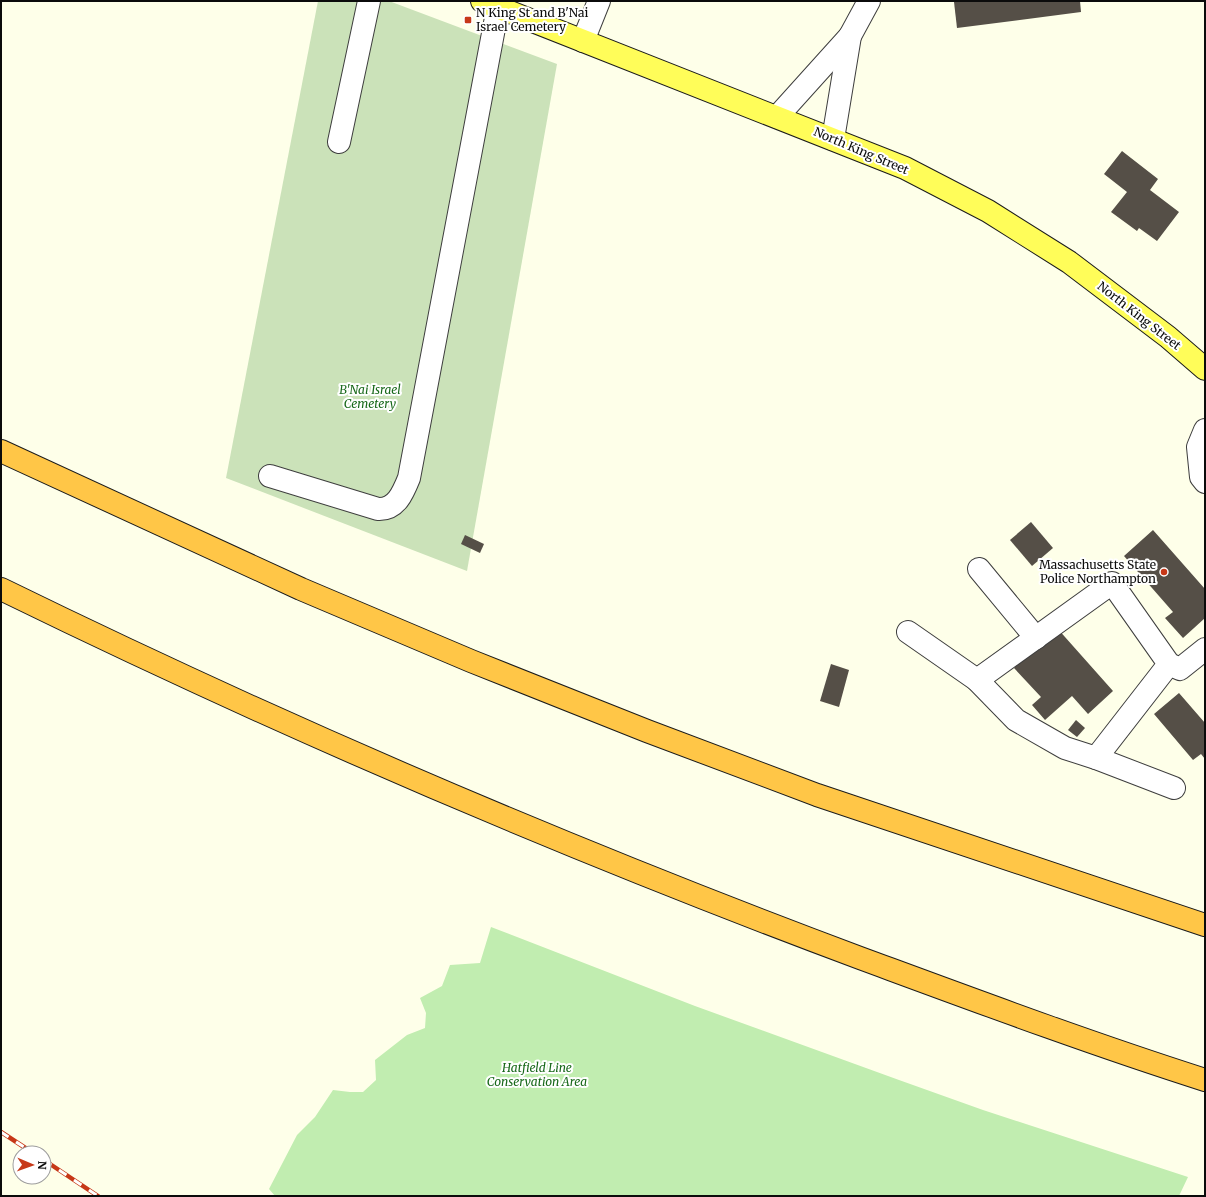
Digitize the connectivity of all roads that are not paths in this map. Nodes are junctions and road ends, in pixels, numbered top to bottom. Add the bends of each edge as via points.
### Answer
1 (369, 1) edge
2 (599, 1) edge
3 (869, 1) edge
4 (490, 4) edge
5 (850, 36) junction
6 (583, 41) junction
7 (777, 117) junction
8 (833, 139) junction
9 (339, 142) dead end
10 (1205, 369) edge
11 (1205, 430) edge
12 (1, 451) edge
13 (270, 476) dead end
14 (1205, 482) edge
15 (979, 569) dead end
16 (1, 589) edge
17 (908, 632) dead end
18 (1036, 638) junction
19 (1205, 649) edge
20 (1169, 664) junction
21 (978, 680) junction
22 (1096, 758) junction
23 (1174, 788) dead end
24 (1205, 925) edge
25 (1205, 1080) edge

1 - 9 street
2 - 6 street
3 - 5 street
4 - 6 main road, North King Street
4 - 13 street via 409,478 405,488 396,503 378,510
5 - 7 street
5 - 8 street
6 - 7 main road, North King Street
7 - 8 main road, North King Street
8 - 10 main road, North King Street via 905,168 988,211 1069,262 1168,337
11 - 14 street via 1198,447 1201,477
12 - 24 highway via 301,589 470,661 647,731 824,797
15 - 18 street
16 - 25 highway via 104,640 272,717 438,790 610,861 950,991
17 - 21 street
18 - 20 street via 1112,583
18 - 21 street
19 - 20 street via 1180,669
20 - 22 street
21 - 22 street via 1016,720 1065,748
22 - 23 street

